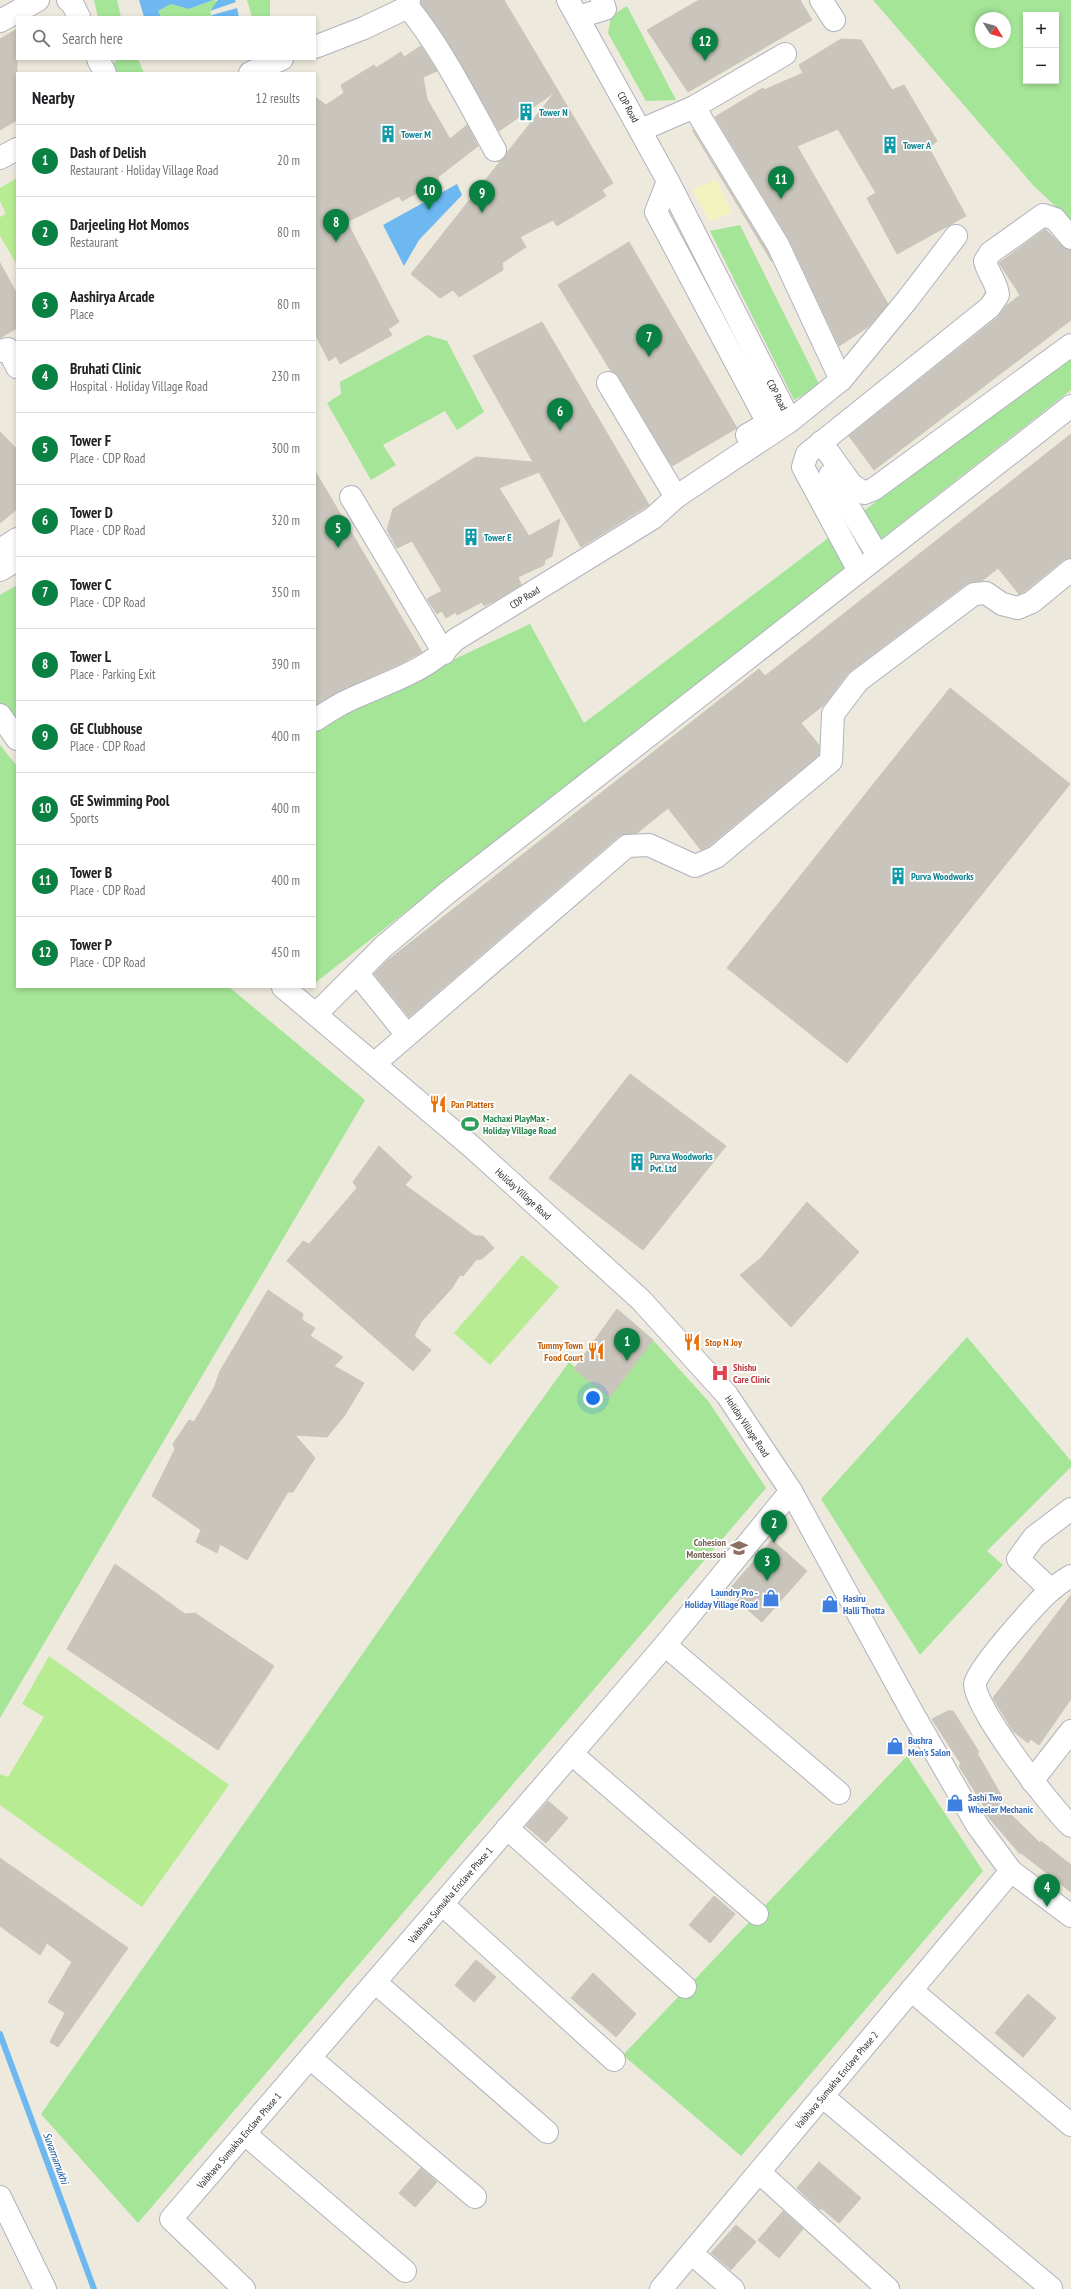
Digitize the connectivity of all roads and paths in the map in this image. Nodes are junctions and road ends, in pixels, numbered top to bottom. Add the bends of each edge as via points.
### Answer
1 (38, 0) edge
2 (68, 0) edge
3 (602, 0) edge
4 (822, 0) edge
5 (408, 4) edge
6 (573, 9) edge
7 (78, 16) edge
8 (834, 20) dead end
9 (0, 21) edge
10 (316, 47) edge
11 (785, 54) dead end
12 (98, 60) edge
13 (281, 60) edge
14 (283, 60) edge
15 (104, 72) edge
16 (252, 72) edge
17 (289, 72) edge
18 (694, 107) junction
19 (641, 130) junction
20 (16, 150) edge
21 (495, 150) dead end
22 (0, 158) edge
23 (668, 181) junction
24 (956, 236) dead end
25 (1071, 238) edge
26 (1071, 345) edge
27 (842, 380) junction
28 (608, 383) dead end
29 (1071, 406) edge
30 (790, 421) junction
31 (817, 445) junction
32 (351, 497) dead end
33 (676, 497) junction
34 (16, 540) edge
35 (0, 550) edge
36 (878, 556) junction
37 (16, 561) edge
38 (0, 570) edge
39 (1071, 570) edge
40 (859, 571) junction
41 (444, 653) junction
42 (0, 715) edge
43 (316, 719) edge
44 (16, 738) edge
45 (357, 973) junction
46 (284, 988) edge
47 (316, 1014) junction
48 (407, 1034) junction
49 (374, 1064) junction
50 (791, 1490) junction
51 (1071, 1510) edge
52 (1071, 1576) edge
53 (1050, 1590) junction
54 (664, 1645) junction
55 (1071, 1731) edge
56 (572, 1754) junction
57 (1032, 1781) junction
58 (839, 1793) dead end
59 (1069, 1820) edge
60 (507, 1828) junction
61 (1011, 1871) junction
62 (442, 1904) junction
63 (757, 1914) dead end
64 (1071, 1916) edge
65 (375, 1982) junction
66 (685, 1987) dead end
67 (911, 1990) junction
68 (310, 2058) junction
69 (614, 2060) dead end
70 (822, 2096) junction
71 (1071, 2125) edge
72 (547, 2132) dead end
73 (245, 2134) junction
74 (759, 2172) junction
75 (0, 2197) edge
76 (475, 2197) dead end
77 (691, 2253) junction
78 (405, 2271) dead end
79 (1051, 2288) edge
80 (45, 2289) edge
81 (244, 2289) edge
82 (661, 2289) edge
83 (732, 2289) edge
84 (888, 2289) edge

1 - 9 street
2 - 7 street
3 - 6 street via 605,10
4 - 8 street
5 - 10 street via 364,28
5 - 21 street
6 - 19 street, CDP Road
11 - 18 street
12 - 15 street
13 - 16 street
14 - 17 street
18 - 19 street
18 - 27 street via 778,245
19 - 23 street, CDP Road
20 - 22 street
23 - 30 street, CDP Road
23 - 33 street via 656,212 768,423 690,472
24 - 27 street
25 - 31 street via 1056,220 1043,214 990,253 985,261 988,273 997,284 998,295 990,307
26 - 31 street via 864,494 851,484
27 - 30 street
28 - 33 street
29 - 36 street
30 - 33 street, CDP Road
31 - 36 street
31 - 40 street via 806,454 803,467
32 - 41 street
33 - 41 street, CDP Road via 653,518 455,640
34 - 35 street
36 - 40 street
37 - 38 street
39 - 48 street via 1032,602 1018,608 1002,604 986,593 974,594 858,681 833,714 830,761 716,857 695,866 649,845 627,846
40 - 45 street via 447,894 383,947
41 - 43 street, CDP Road via 429,664 347,701
42 - 44 street
45 - 47 street
45 - 48 street
46 - 47 street, Holiday Village Road
47 - 49 street, Holiday Village Road
48 - 49 street
49 - 50 street, Holiday Village Road via 472,1147 641,1300 727,1395
50 - 54 street, Vaibhava Sumukha Enclave Phase 1
50 - 61 street, Holiday Village Road via 912,1712 970,1812
51 - 53 street via 1034,1538 1018,1559
52 - 53 street
53 - 57 street via 982,1667 974,1683 978,1701
54 - 56 street, Vaibhava Sumukha Enclave Phase 1
54 - 58 street
55 - 57 street
56 - 60 street, Vaibhava Sumukha Enclave Phase 1
56 - 63 street
57 - 59 street
60 - 62 street, Vaibhava Sumukha Enclave Phase 1
60 - 66 street
61 - 64 street, Holiday Village Road
61 - 67 street, Vaibhava Sumukha Enclave Phase 2
62 - 65 street, Vaibhava Sumukha Enclave Phase 1
62 - 69 street
65 - 68 street, Vaibhava Sumukha Enclave Phase 1
65 - 72 street
67 - 70 street, Vaibhava Sumukha Enclave Phase 2
67 - 71 street
68 - 73 street, Vaibhava Sumukha Enclave Phase 1
68 - 76 street
70 - 74 street, Vaibhava Sumukha Enclave Phase 2
70 - 79 street
73 - 78 street
73 - 81 street, Vaibhava Sumukha Enclave Phase 1 via 171,2219
74 - 77 street, Vaibhava Sumukha Enclave Phase 2
74 - 84 street
75 - 80 street
77 - 82 street, Vaibhava Sumukha Enclave Phase 2
77 - 83 street

